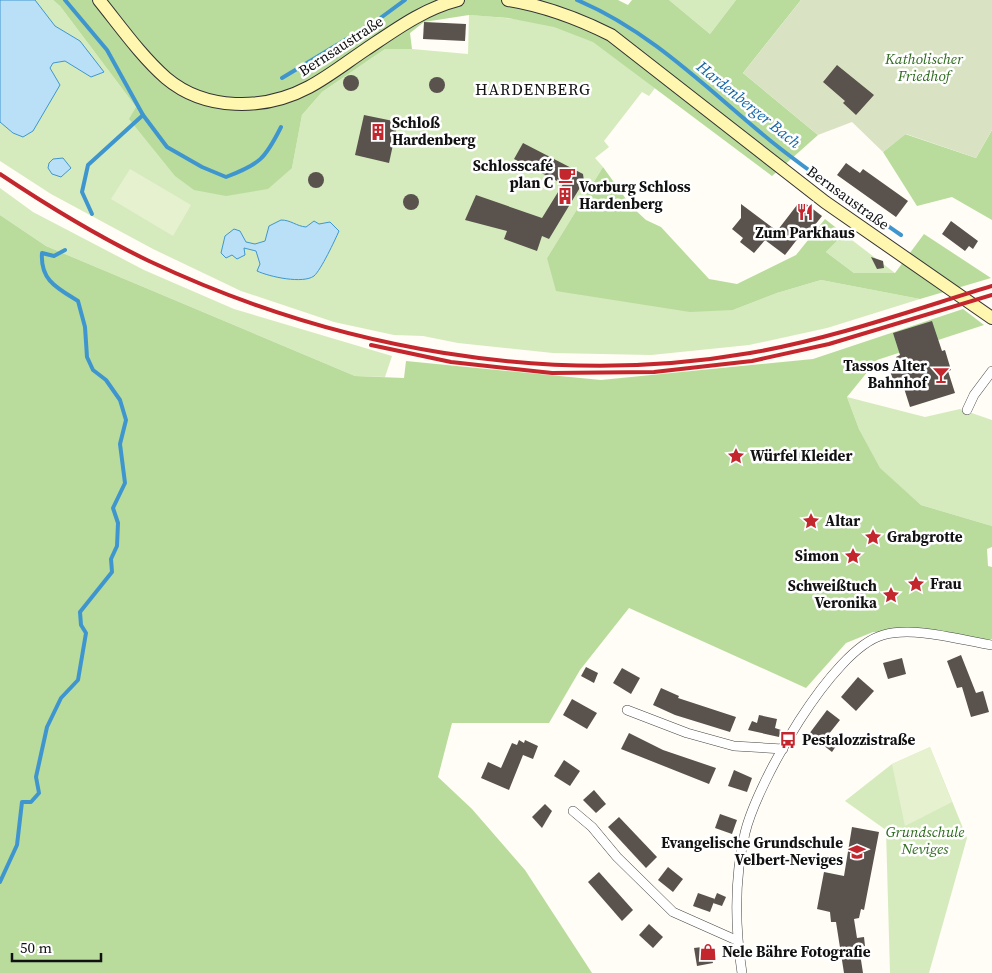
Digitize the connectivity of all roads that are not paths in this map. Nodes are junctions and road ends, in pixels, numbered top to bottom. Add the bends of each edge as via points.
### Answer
1 (99, 0) edge
2 (458, 0) edge
3 (508, 0) edge
4 (992, 318) edge
5 (992, 371) edge
6 (967, 410) dead end
7 (992, 645) edge
8 (627, 710) dead end
9 (783, 749) junction
10 (573, 811) dead end
11 (736, 940) junction
12 (742, 973) edge

1 - 2 main road, Bernsaustraße via 155,66 186,92 220,103 254,105 279,100 308,88 422,12
3 - 4 main road, Bernsaustraße via 576,17 612,35 831,206
5 - 6 street
7 - 9 street via 910,632 883,634 865,642 822,687
8 - 9 street via 687,733 734,746
9 - 11 street via 745,832 739,863
10 - 11 street via 674,912
11 - 12 street

